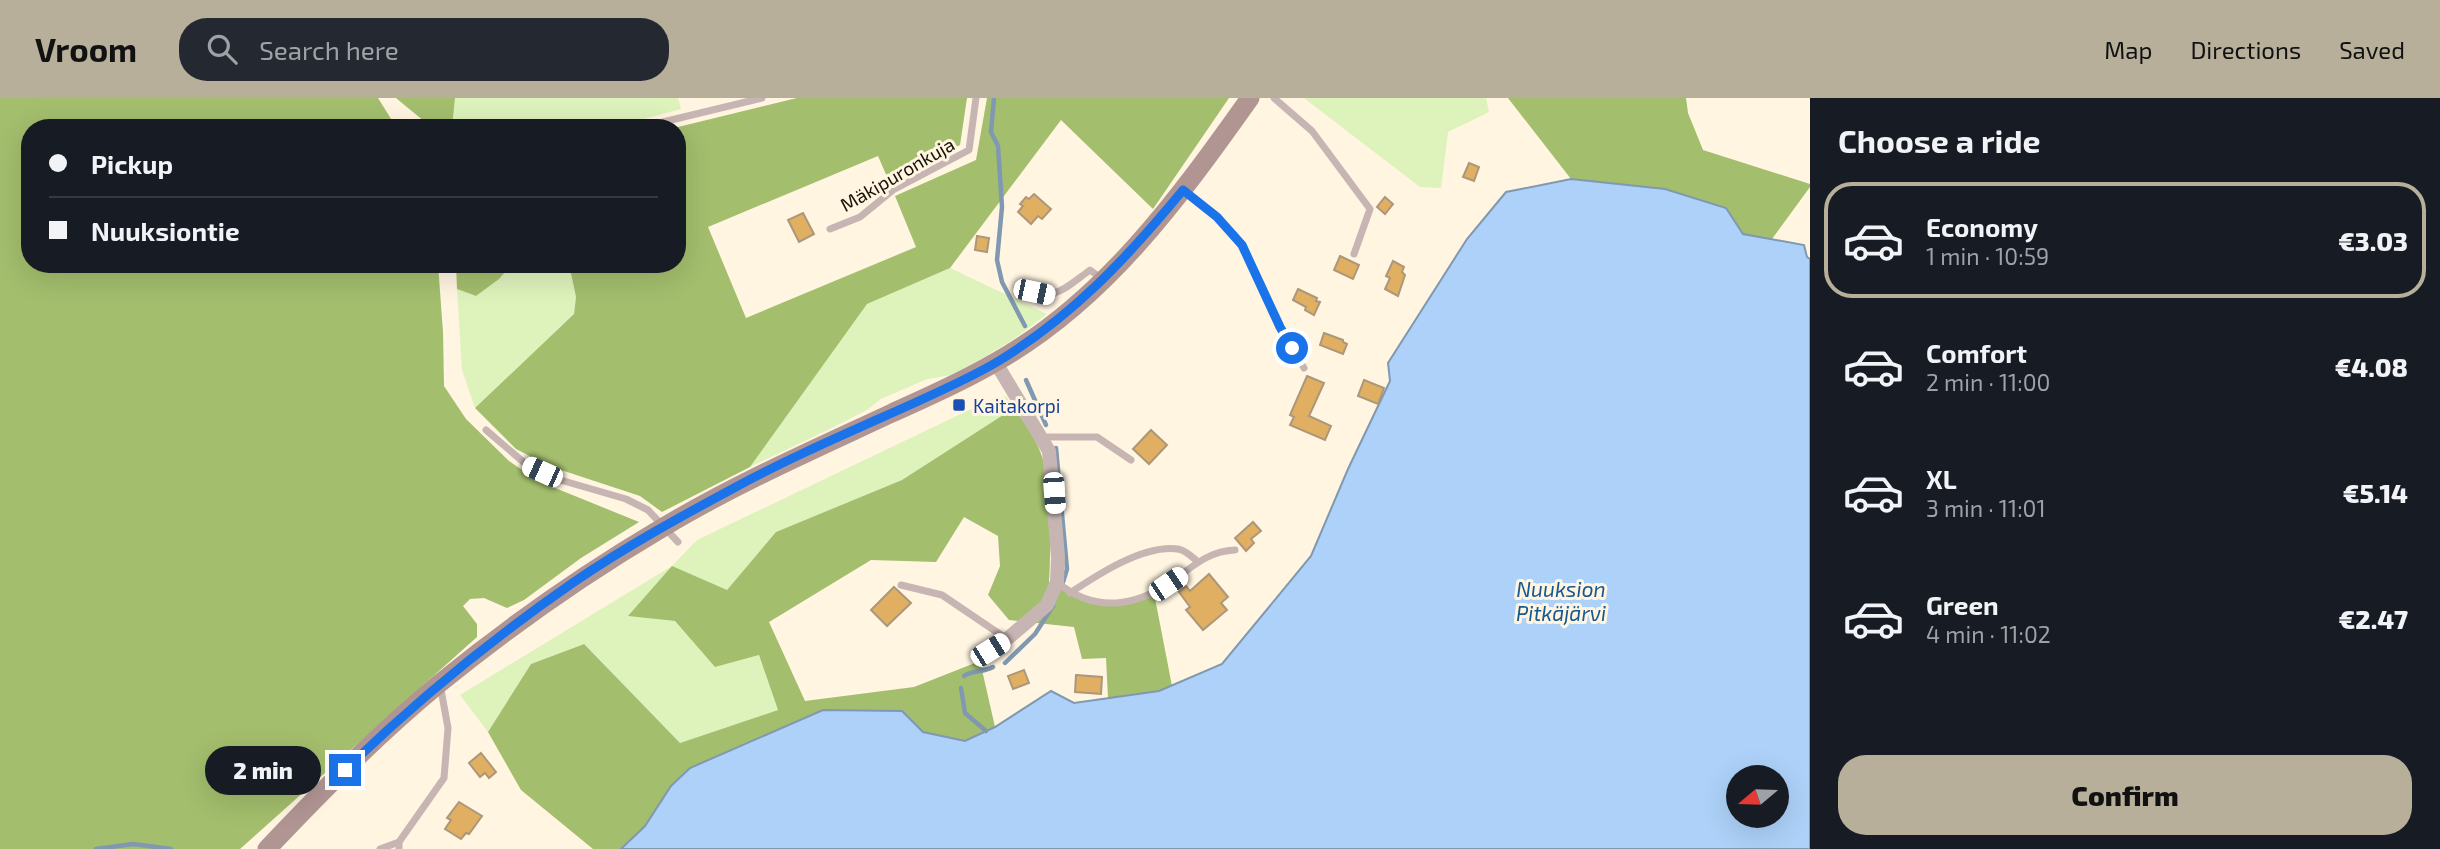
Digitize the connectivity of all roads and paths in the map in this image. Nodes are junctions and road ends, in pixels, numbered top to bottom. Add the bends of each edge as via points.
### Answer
1 (762, 98) edge
2 (976, 98) edge
3 (1250, 98) edge
4 (1274, 98) edge
5 (675, 119) edge
6 (1183, 190) junction
7 (830, 229) dead end
8 (1354, 254) dead end
9 (1104, 280) junction
10 (1022, 287) dead end
11 (996, 363) junction
12 (1304, 368) dead end
13 (486, 430) dead end
14 (1042, 438) junction
15 (1131, 460) dead end
16 (664, 527) junction
17 (678, 542) dead end
18 (1235, 550) dead end
19 (1197, 561) junction
20 (1057, 582) junction
21 (901, 584) dead end
22 (1070, 593) junction
23 (1007, 639) junction
24 (990, 650) dead end
25 (439, 684) junction
26 (399, 846) edge
27 (267, 849) edge
28 (380, 849) edge

1 - 5 lane
2 - 7 lane, Mäkipuronkuja via 969,150 893,190 860,216
3 - 6 street
4 - 8 lane via 1312,131 1370,209
6 - 9 street
6 - 12 lane via 1242,245
9 - 10 lane via 1090,270 1048,296
9 - 11 street
11 - 14 street
11 - 16 street via 738,486
13 - 16 lane via 527,465 626,499 648,510
14 - 15 lane via 1097,437
14 - 20 street via 1053,472
16 - 17 lane
16 - 25 street via 576,580
18 - 19 lane
19 - 22 lane via 1180,549 1160,550 1115,566
19 - 22 lane via 1154,593 1122,604 1091,602
20 - 22 lane
20 - 23 street via 1046,605
21 - 23 lane via 942,595
23 - 24 street
25 - 26 lane via 448,728 444,778
25 - 27 street
26 - 28 lane

